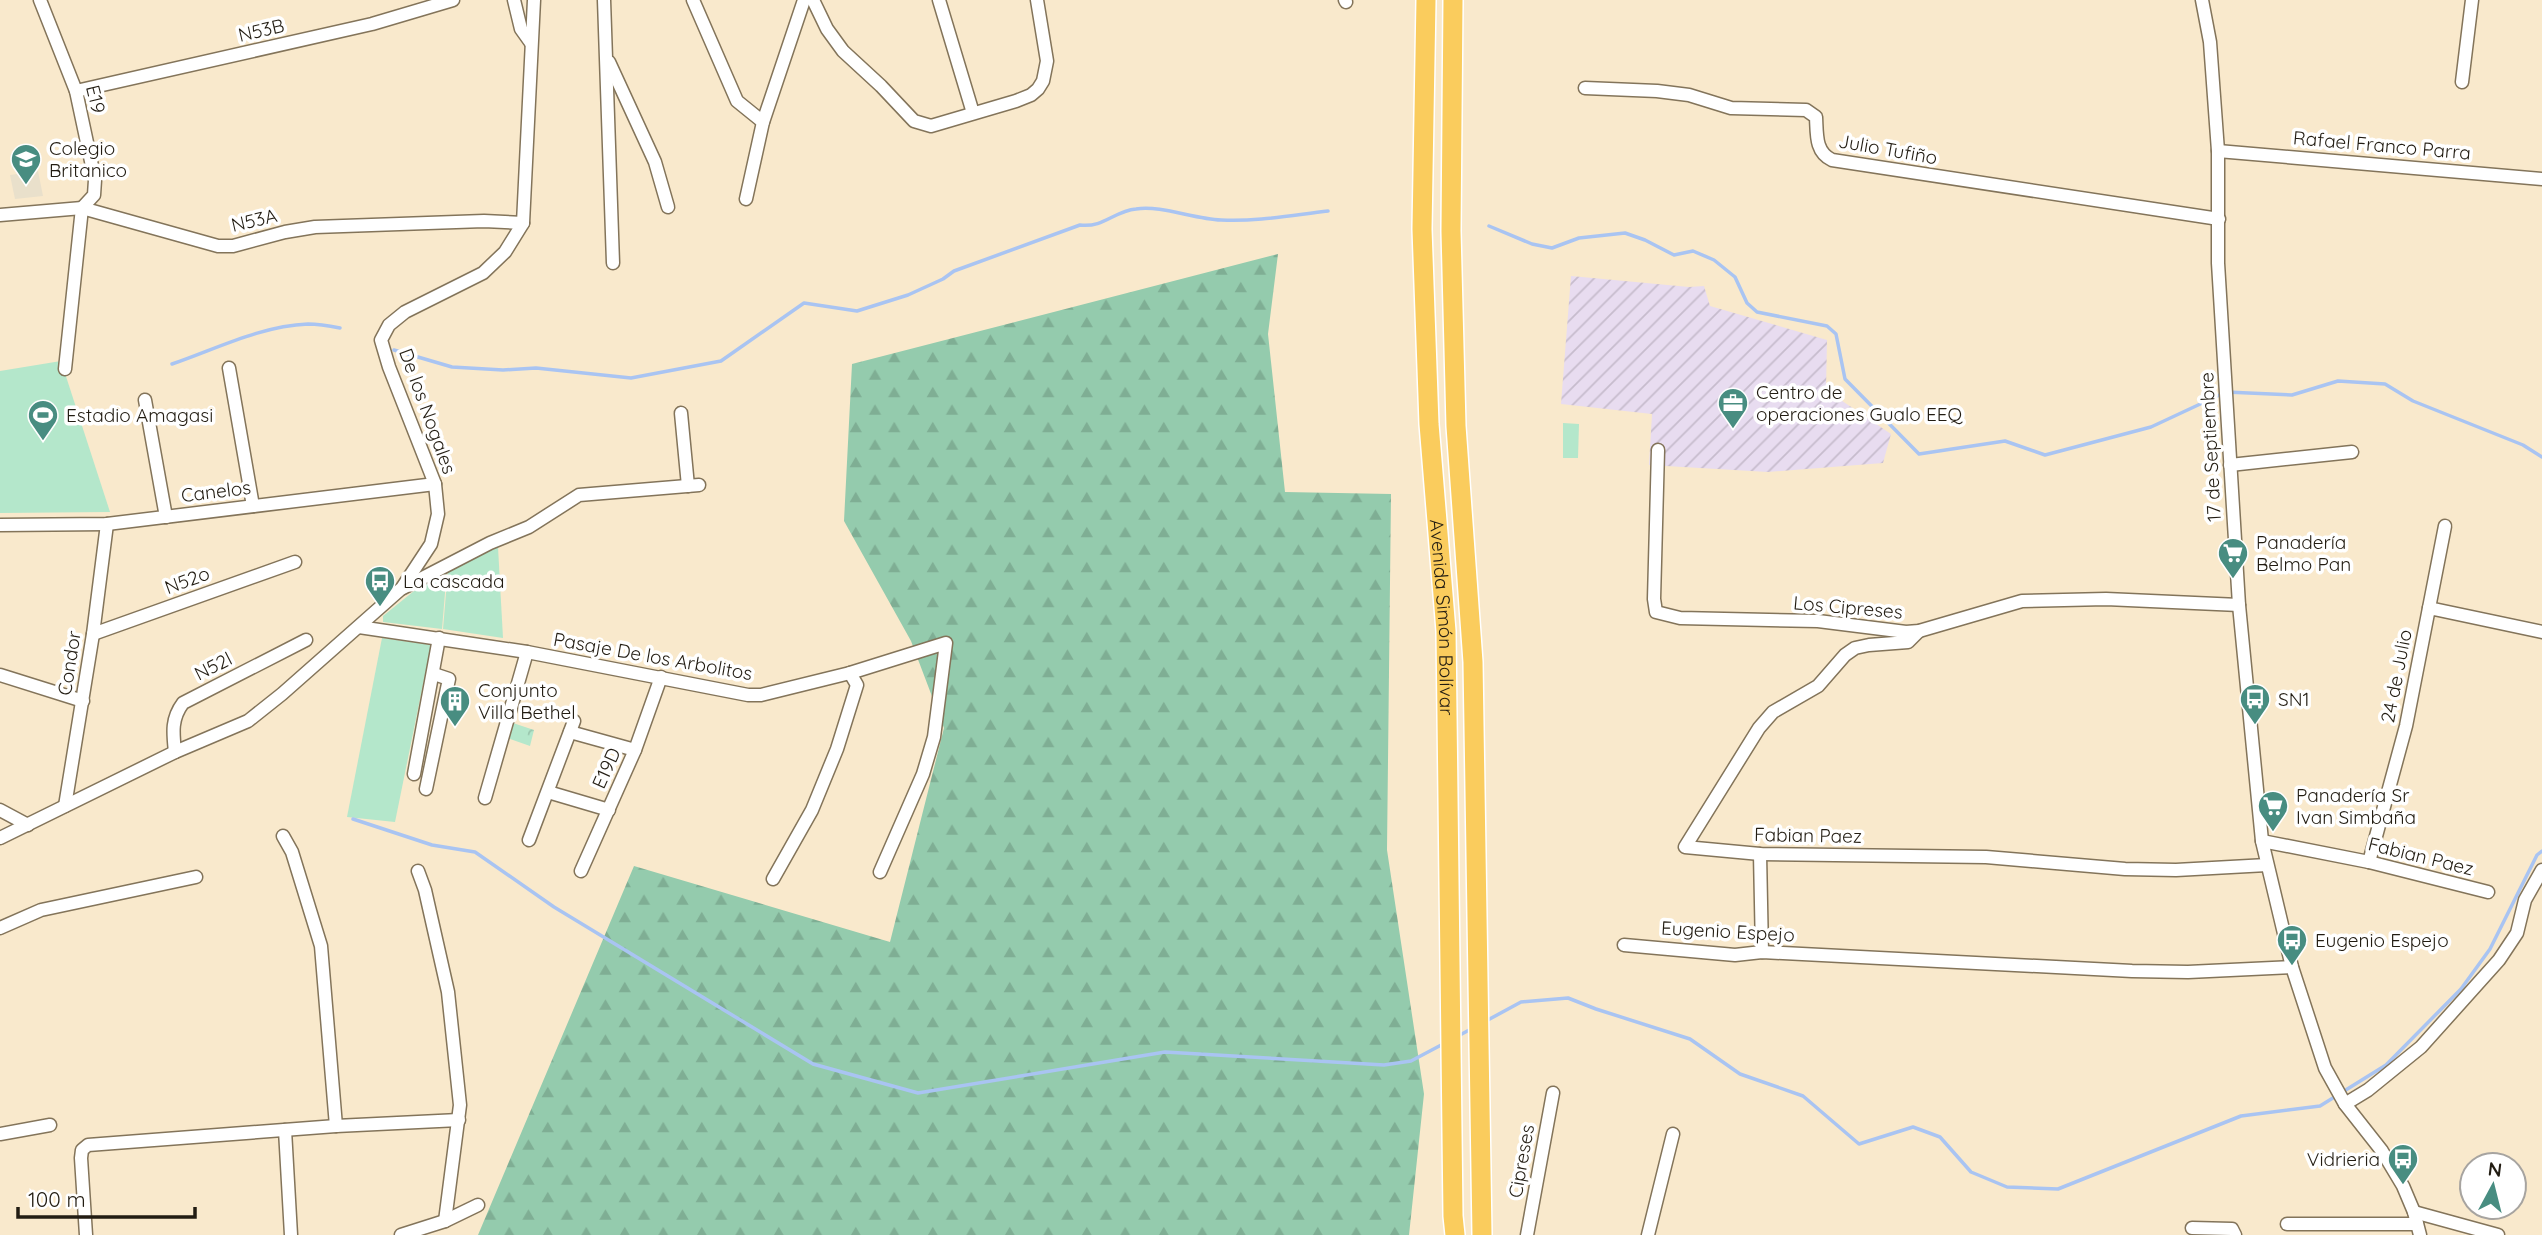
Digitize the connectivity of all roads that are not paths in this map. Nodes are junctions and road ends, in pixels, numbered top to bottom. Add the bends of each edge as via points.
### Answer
1 (40, 0) edge
2 (453, 0) edge
3 (514, 0) edge
4 (534, 0) edge
5 (604, 0) edge
6 (693, 0) edge
7 (804, 0) edge
8 (813, 0) edge
9 (939, 0) edge
10 (1037, 0) edge
11 (1426, 0) edge
12 (1452, 0) edge
13 (2202, 0) edge
14 (2472, 0) edge
15 (531, 43) junction
16 (606, 55) junction
17 (2462, 82) dead end
18 (1585, 88) dead end
19 (76, 91) junction
20 (973, 113) junction
21 (763, 122) junction
22 (2218, 151) junction
23 (2542, 179) edge
24 (746, 199) dead end
25 (668, 207) dead end
26 (82, 208) junction
27 (0, 215) edge
28 (2219, 219) junction
29 (523, 223) junction
30 (613, 263) dead end
31 (229, 368) dead end
32 (65, 369) dead end
33 (145, 400) dead end
34 (681, 413) dead end
35 (1658, 450) dead end
36 (2352, 452) dead end
37 (2230, 465) junction
38 (435, 484) junction
39 (253, 506) junction
40 (166, 517) junction
41 (107, 524) junction
42 (0, 525) edge
43 (2445, 526) dead end
44 (295, 562) dead end
45 (402, 588) junction
46 (2238, 605) junction
47 (2429, 608) junction
48 (359, 627) junction
49 (1919, 631) junction
50 (2542, 632) edge
51 (93, 634) junction
52 (439, 638) junction
53 (306, 640) dead end
54 (527, 652) junction
55 (850, 673) junction
56 (434, 674) junction
57 (0, 675) edge
58 (661, 677) junction
59 (83, 701) junction
60 (635, 750) junction
61 (175, 752) junction
62 (414, 774) dead end
63 (426, 789) dead end
64 (548, 792) junction
65 (485, 798) dead end
66 (65, 806) junction
67 (0, 810) edge
68 (609, 810) junction
69 (28, 825) junction
70 (283, 836) dead end
71 (0, 838) edge
72 (529, 840) dead end
73 (2262, 841) junction
74 (1760, 854) junction
75 (2369, 862) junction
76 (2267, 864) junction
77 (418, 870) dead end
78 (2542, 870) edge
79 (581, 872) dead end
80 (880, 872) dead end
81 (196, 877) dead end
82 (773, 879) dead end
83 (2488, 892) dead end
84 (0, 928) edge
85 (1623, 945) dead end
86 (1762, 952) junction
87 (2292, 967) junction
88 (1553, 1093) dead end
89 (2340, 1095) junction
90 (459, 1120) junction
91 (50, 1125) dead end
92 (336, 1126) junction
93 (285, 1130) junction
94 (1673, 1134) dead end
95 (0, 1135) edge
96 (478, 1205) dead end
97 (445, 1221) junction
98 (2287, 1224) dead end
99 (2417, 1224) edge
100 (2192, 1228) dead end
101 (86, 1235) edge
102 (291, 1235) edge
103 (401, 1235) edge
104 (1455, 1235) edge
105 (1482, 1235) edge
106 (1527, 1235) edge
107 (1648, 1235) edge
108 (2235, 1235) edge
109 (2498, 1235) edge

1 - 19 street, E19
2 - 19 street, N53B via 372,24
3 - 15 street via 521,29
4 - 15 street, De los Nogales
5 - 16 street
6 - 21 street via 737,101
7 - 21 street
8 - 20 street via 842,51 914,121 931,126
9 - 20 street
10 - 20 street via 1047,61 1043,81 1031,95
11 - 104 highway, Avenida Simón Bolívar via 1422,229 1429,424 1446,631
12 - 105 highway, Avenida Simón Bolívar via 1455,426 1473,662
13 - 22 street, 17 de Septiembre via 2210,42
14 - 17 street
15 - 29 street, De los Nogales
16 - 25 street via 655,162
16 - 30 street
18 - 28 street, Julio Tufiño via 1657,90 1731,108 1806,110 1816,117 1819,149 1832,160
19 - 26 street, E19 via 95,180 94,195
21 - 24 street
22 - 23 street, Rafael Franco Parra
22 - 28 street, 17 de Septiembre
26 - 27 street, N53A
26 - 29 street, N53A via 218,246 315,228
26 - 32 street, E19
28 - 37 street, 17 de Septiembre
29 - 38 street, De los Nogales via 505,252 483,273 405,312 388,325 382,340
31 - 39 street
33 - 40 street
34 - 45 street via 694,486 579,495 529,527
35 - 49 street, Los Cipreses via 1656,612 1679,618 1818,621
36 - 37 street
37 - 46 street, 17 de Septiembre
38 - 39 street, Canelos
38 - 45 street, De los Nogales via 438,514 431,544
39 - 40 street, Canelos
40 - 41 street, Canelos
41 - 42 street, Canelos
41 - 51 street, Condor
43 - 47 street
44 - 51 street, N52o
45 - 48 street, De los Nogales
46 - 49 street, Los Cipreses via 2106,599 2022,601
46 - 73 street, 17 de Septiembre
47 - 50 street, 24 de Julio
47 - 75 street, 24 de Julio via 2406,726
48 - 52 street, Pasaje De los Arbolitos
48 - 61 street, De los Nogales via 248,721
49 - 74 street, Fabian Paez via 1908,642 1855,648 1818,686 1773,712 1759,727 1685,847
51 - 59 street, Condor
52 - 54 street, Pasaje De los Arbolitos
52 - 56 street
53 - 61 street, N52l via 183,703 173,726
54 - 58 street, Pasaje De los Arbolitos
54 - 65 street
55 - 58 street, Pasaje De los Arbolitos via 761,695
55 - 80 street, Pasaje De los Arbolitos via 946,643 934,737 923,774
55 - 82 street via 857,685 837,749 812,810
56 - 62 street
56 - 63 street via 449,679
57 - 59 street
58 - 60 street, E19D
59 - 66 street, Condor
60 - 64 street via 572,727
60 - 68 street, E19D
61 - 66 street, De los Nogales
64 - 68 street
64 - 72 street
66 - 69 street, De los Nogales
67 - 69 street
68 - 79 street, E19D
69 - 71 street, De los Nogales
70 - 92 street via 321,946
73 - 75 street, Fabian Paez
73 - 76 street, 17 de Septiembre
74 - 76 street, Fabian Paez via 1986,857 2163,870
74 - 86 street
75 - 83 street, Fabian Paez
76 - 87 street, 17 de Septiembre
77 - 90 street via 448,992
78 - 89 street via 2525,900 2517,933 2499,960 2421,1047 2368,1090
81 - 84 street via 41,910
85 - 86 street, Eugenio Espejo via 1735,955
86 - 87 street, Eugenio Espejo via 2132,971
87 - 89 street, 17 de Septiembre via 2316,1045
88 - 106 street, Cipreses
89 - 99 street, 17 de Septiembre via 2403,1186
90 - 92 street
90 - 97 street
91 - 95 street
92 - 93 street
93 - 101 street via 88,1145 81,1158
93 - 102 street
94 - 107 street
96 - 97 street
97 - 103 street
98 - 99 street
99 - 109 street
100 - 108 street via 2232,1229

